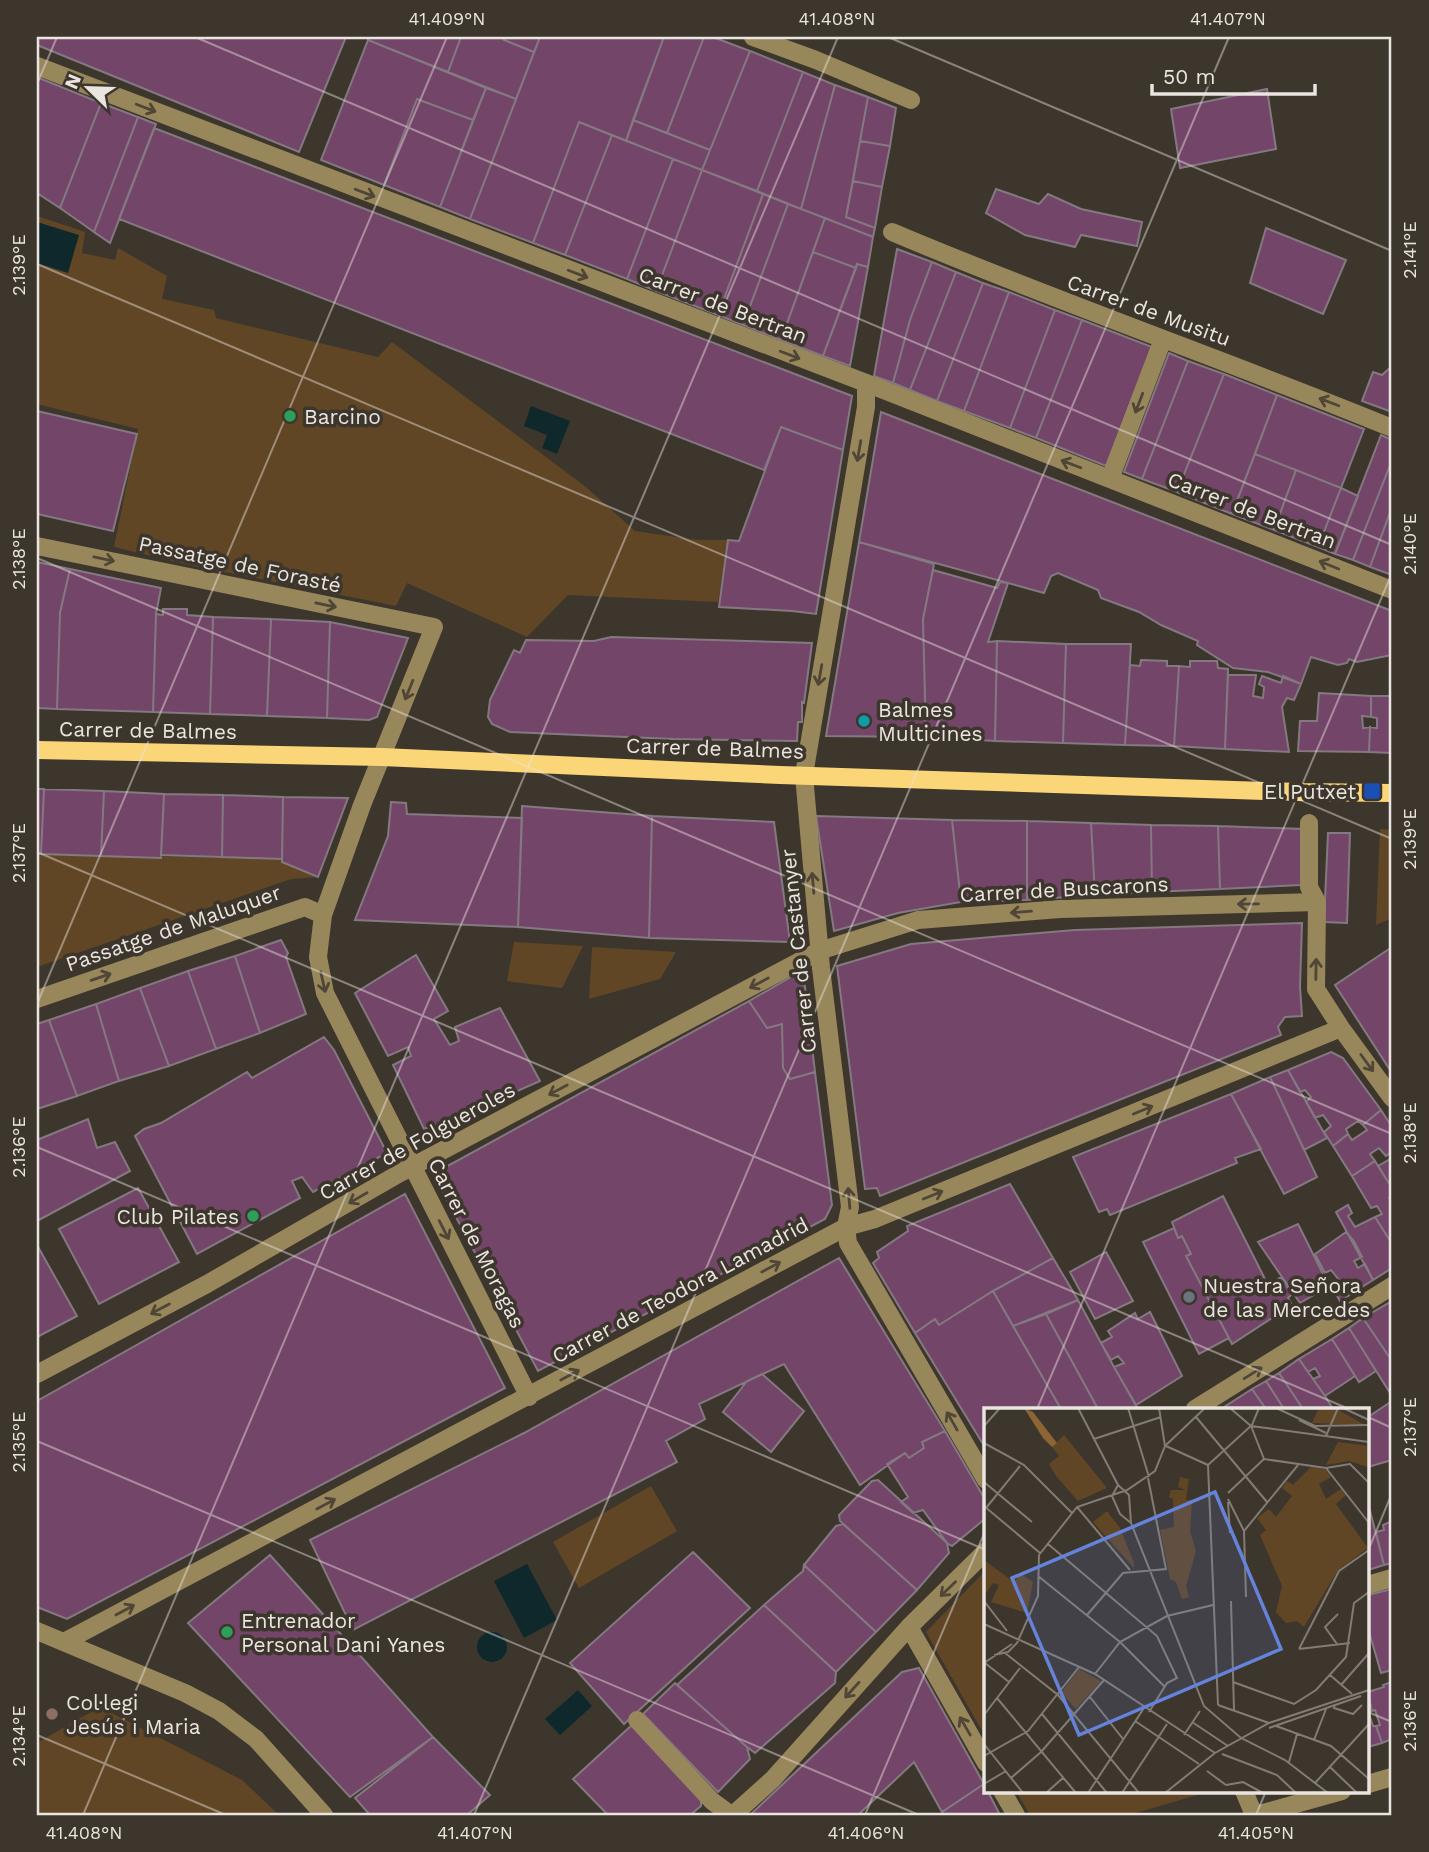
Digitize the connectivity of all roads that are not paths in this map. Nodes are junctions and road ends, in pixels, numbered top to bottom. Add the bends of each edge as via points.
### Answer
1 (753, 37) edge
2 (37, 66) edge
3 (911, 100) dead end
4 (892, 232) dead end
5 (1163, 339) junction
6 (866, 383) junction
7 (1392, 428) edge
8 (1110, 479) junction
9 (37, 546) edge
10 (1392, 590) edge
11 (434, 627) joint
12 (37, 750) edge
13 (382, 757) junction
14 (804, 775) junction
15 (1392, 793) edge
16 (1309, 823) dead end
17 (1317, 902) junction
18 (323, 915) junction
19 (819, 951) junction
20 (37, 999) edge
21 (1341, 1028) junction
22 (1392, 1098) edge
23 (414, 1168) junction
24 (846, 1227) junction
25 (1392, 1286) edge
26 (37, 1374) edge
27 (529, 1397) junction
28 (1197, 1408) edge
29 (984, 1477) edge
30 (984, 1553) edge
31 (1392, 1578) edge
32 (1370, 1584) edge
33 (909, 1627) junction
34 (37, 1631) edge
35 (64, 1642) junction
36 (637, 1720) dead end
37 (984, 1759) edge
38 (1392, 1777) edge
39 (1370, 1783) edge
40 (1003, 1792) edge
41 (1244, 1792) edge
42 (1338, 1792) edge
43 (324, 1815) edge
44 (732, 1815) edge
45 (1016, 1815) edge
46 (1255, 1815) edge

1 - 3 street
2 -> 6 street, Carrer de Bertran
4 - 5 street, Carrer de Musitu
7 -> 5 street, Carrer de Musitu
5 -> 8 street
8 -> 6 street, Carrer de Bertran
6 -> 14 street, Carrer de Castanyer via 866,407
10 -> 8 street, Carrer de Bertran
9 -> 11 street, Passatge de Forasté
11 -> 13 street, Carrer de Moragas
12 - 13 main road, Carrer de Balmes
13 - 14 main road, Carrer de Balmes
13 - 18 street, Carrer de Moragas
14 - 15 main road, Carrer de Balmes
19 -> 14 street, Carrer de Castanyer
16 - 17 street via 1309,887
17 -> 19 street, Carrer de Buscarons via 1060,909 919,920
21 -> 17 street via 1316,989
20 -> 18 street, Passatge de Maluquer via 305,907
18 -> 23 street, Carrer de Moragas via 318,957 325,993
19 -> 23 street, Carrer de Folgueroles
24 -> 19 street, Carrer de Castanyer via 850,1208
21 -> 22 street
24 -> 21 street, Carrer de Teodora Lamadrid
23 -> 26 street, Carrer de Folgueroles
23 -> 27 street, Carrer de Moragas
27 -> 24 street, Carrer de Teodora Lamadrid
29 -> 24 street, Carrer de Castanyer via 848,1243
28 -> 25 street
35 -> 27 street, Carrer de Teodora Lamadrid
30 -> 33 street
31 - 32 street
37 -> 33 street
33 -> 44 street via 773,1779
34 - 35 street
35 - 43 street via 219,1711 256,1739
36 - 44 street via 712,1801
38 - 39 street
40 - 45 street
41 - 46 street
42 - 46 street

